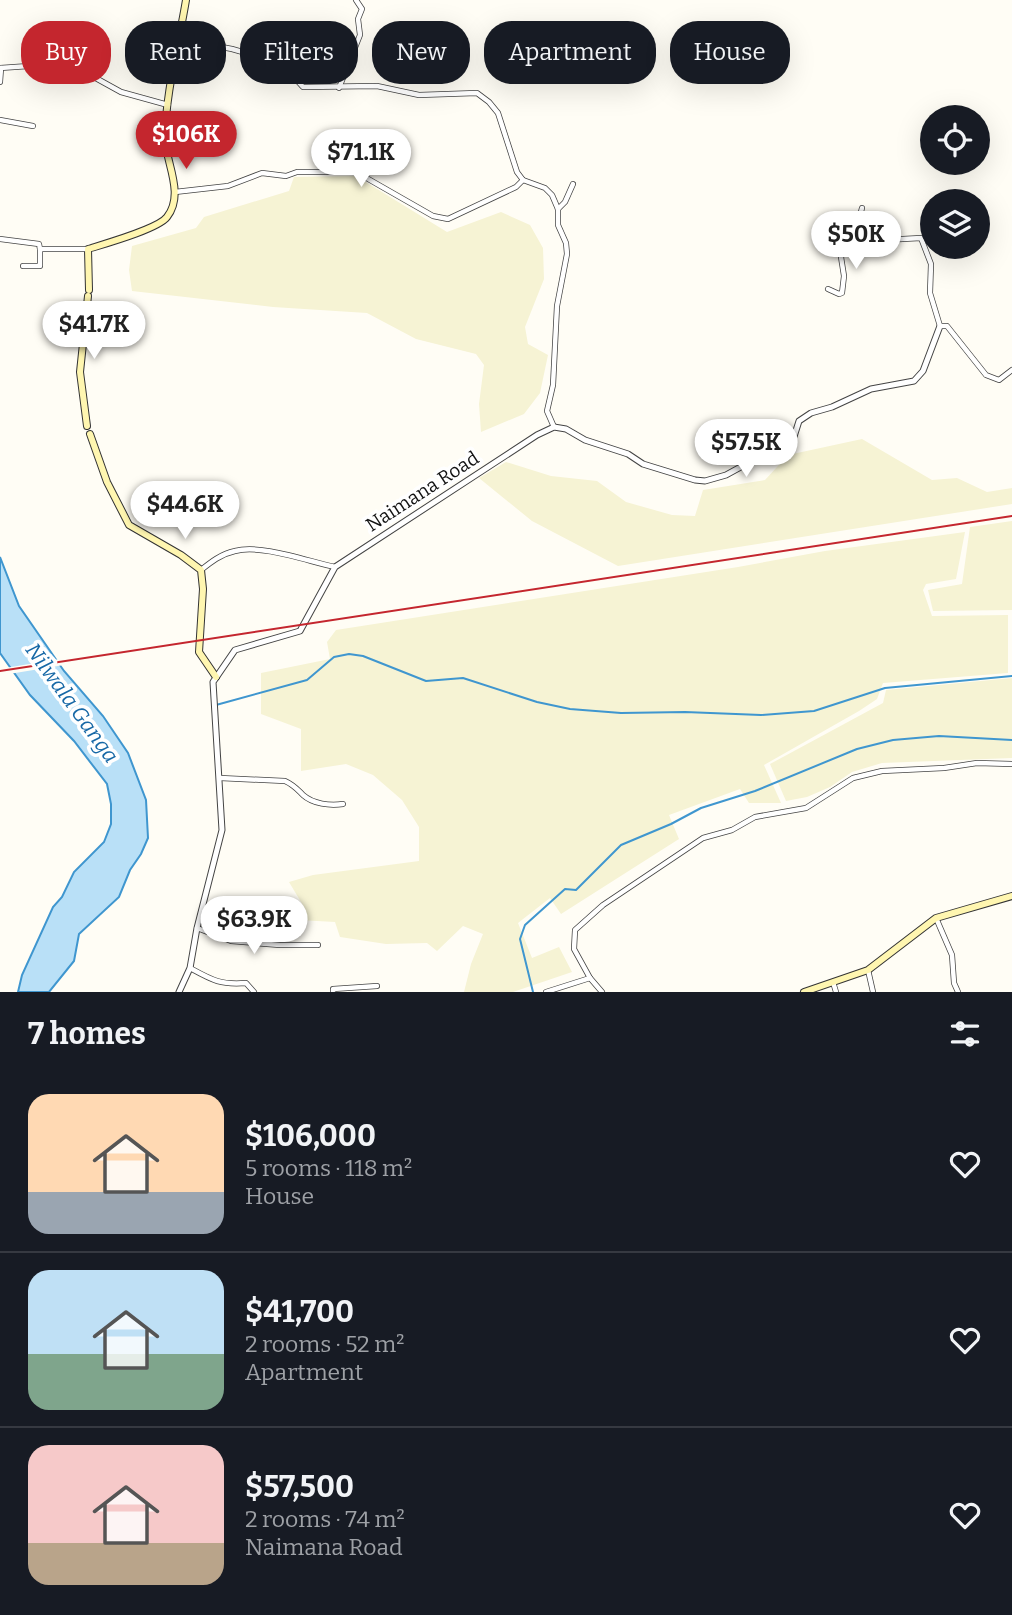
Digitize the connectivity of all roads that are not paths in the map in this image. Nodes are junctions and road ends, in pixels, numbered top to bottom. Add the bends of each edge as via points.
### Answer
1 (186, 0) edge
2 (356, 0) edge
3 (183, 21) edge
4 (226, 48) edge
5 (1, 68) edge
6 (0, 82) edge
7 (172, 84) edge
8 (339, 88) junction
9 (168, 105) junction
10 (0, 120) edge
11 (33, 126) dead end
12 (523, 180) junction
13 (573, 184) dead end
14 (174, 192) junction
15 (862, 208) dead end
16 (558, 209) junction
17 (0, 239) edge
18 (848, 242) junction
19 (40, 249) junction
20 (88, 249) junction
21 (23, 266) dead end
22 (828, 289) dead end
23 (940, 326) junction
24 (1012, 370) edge
25 (87, 426) joint
26 (554, 427) junction
27 (90, 434) joint
28 (335, 566) junction
29 (201, 570) junction
30 (216, 677) junction
31 (1012, 764) edge
32 (220, 778) junction
33 (342, 804) dead end
34 (1012, 896) edge
35 (936, 918) junction
36 (197, 928) junction
37 (318, 945) dead end
38 (190, 968) junction
39 (868, 970) junction
40 (590, 978) junction
41 (833, 982) junction
42 (377, 986) dead end
43 (179, 992) edge
44 (254, 992) edge
45 (332, 992) edge
46 (546, 992) edge
47 (602, 992) edge
48 (804, 992) edge
49 (836, 992) edge
50 (873, 992) edge
51 (958, 992) edge

1 - 3 main road
2 - 8 street via 362,9 360,35
4 - 8 street via 281,62 303,87
5 - 6 street
5 - 9 street via 65,68 121,92
7 - 9 main road
8 - 12 street via 377,86 419,95 477,93 498,113
9 - 14 main road via 165,141
10 - 11 street
12 - 14 street via 449,219 433,216 356,172 262,173 228,187
12 - 16 street via 545,188
13 - 16 street
14 - 20 main road via 164,221
15 - 18 street
16 - 26 street via 567,254 556,306 553,385 547,411
17 - 19 street via 39,244
18 - 22 street via 841,257 842,293
18 - 23 street via 921,238 931,264 930,293
19 - 20 street
19 - 21 street via 40,266
20 - 25 main road via 89,293 80,372
23 - 24 street via 947,326 986,375 999,380
23 - 26 street via 923,371 914,381 871,389 811,413 799,421 792,443 765,459 705,481 643,464
25 - 27 street
26 - 28 street, Naimana Road
27 - 29 main road via 129,525
28 - 29 street via 260,550 237,550
28 - 30 street, Naimana Road via 300,631 235,650
29 - 30 main road via 199,652
30 - 32 street
31 - 40 street via 872,773 853,778 806,808 755,817 703,838 603,905 575,930 574,949
32 - 33 street via 285,780 305,798 329,806
32 - 36 street via 222,830
34 - 35 main road
35 - 39 main road
35 - 51 street via 953,954
36 - 37 street via 231,941
36 - 38 street
38 - 43 street
38 - 44 street via 216,983 246,984
39 - 41 main road
39 - 50 street
40 - 46 street
40 - 47 street
41 - 48 main road
41 - 49 street
42 - 45 street

